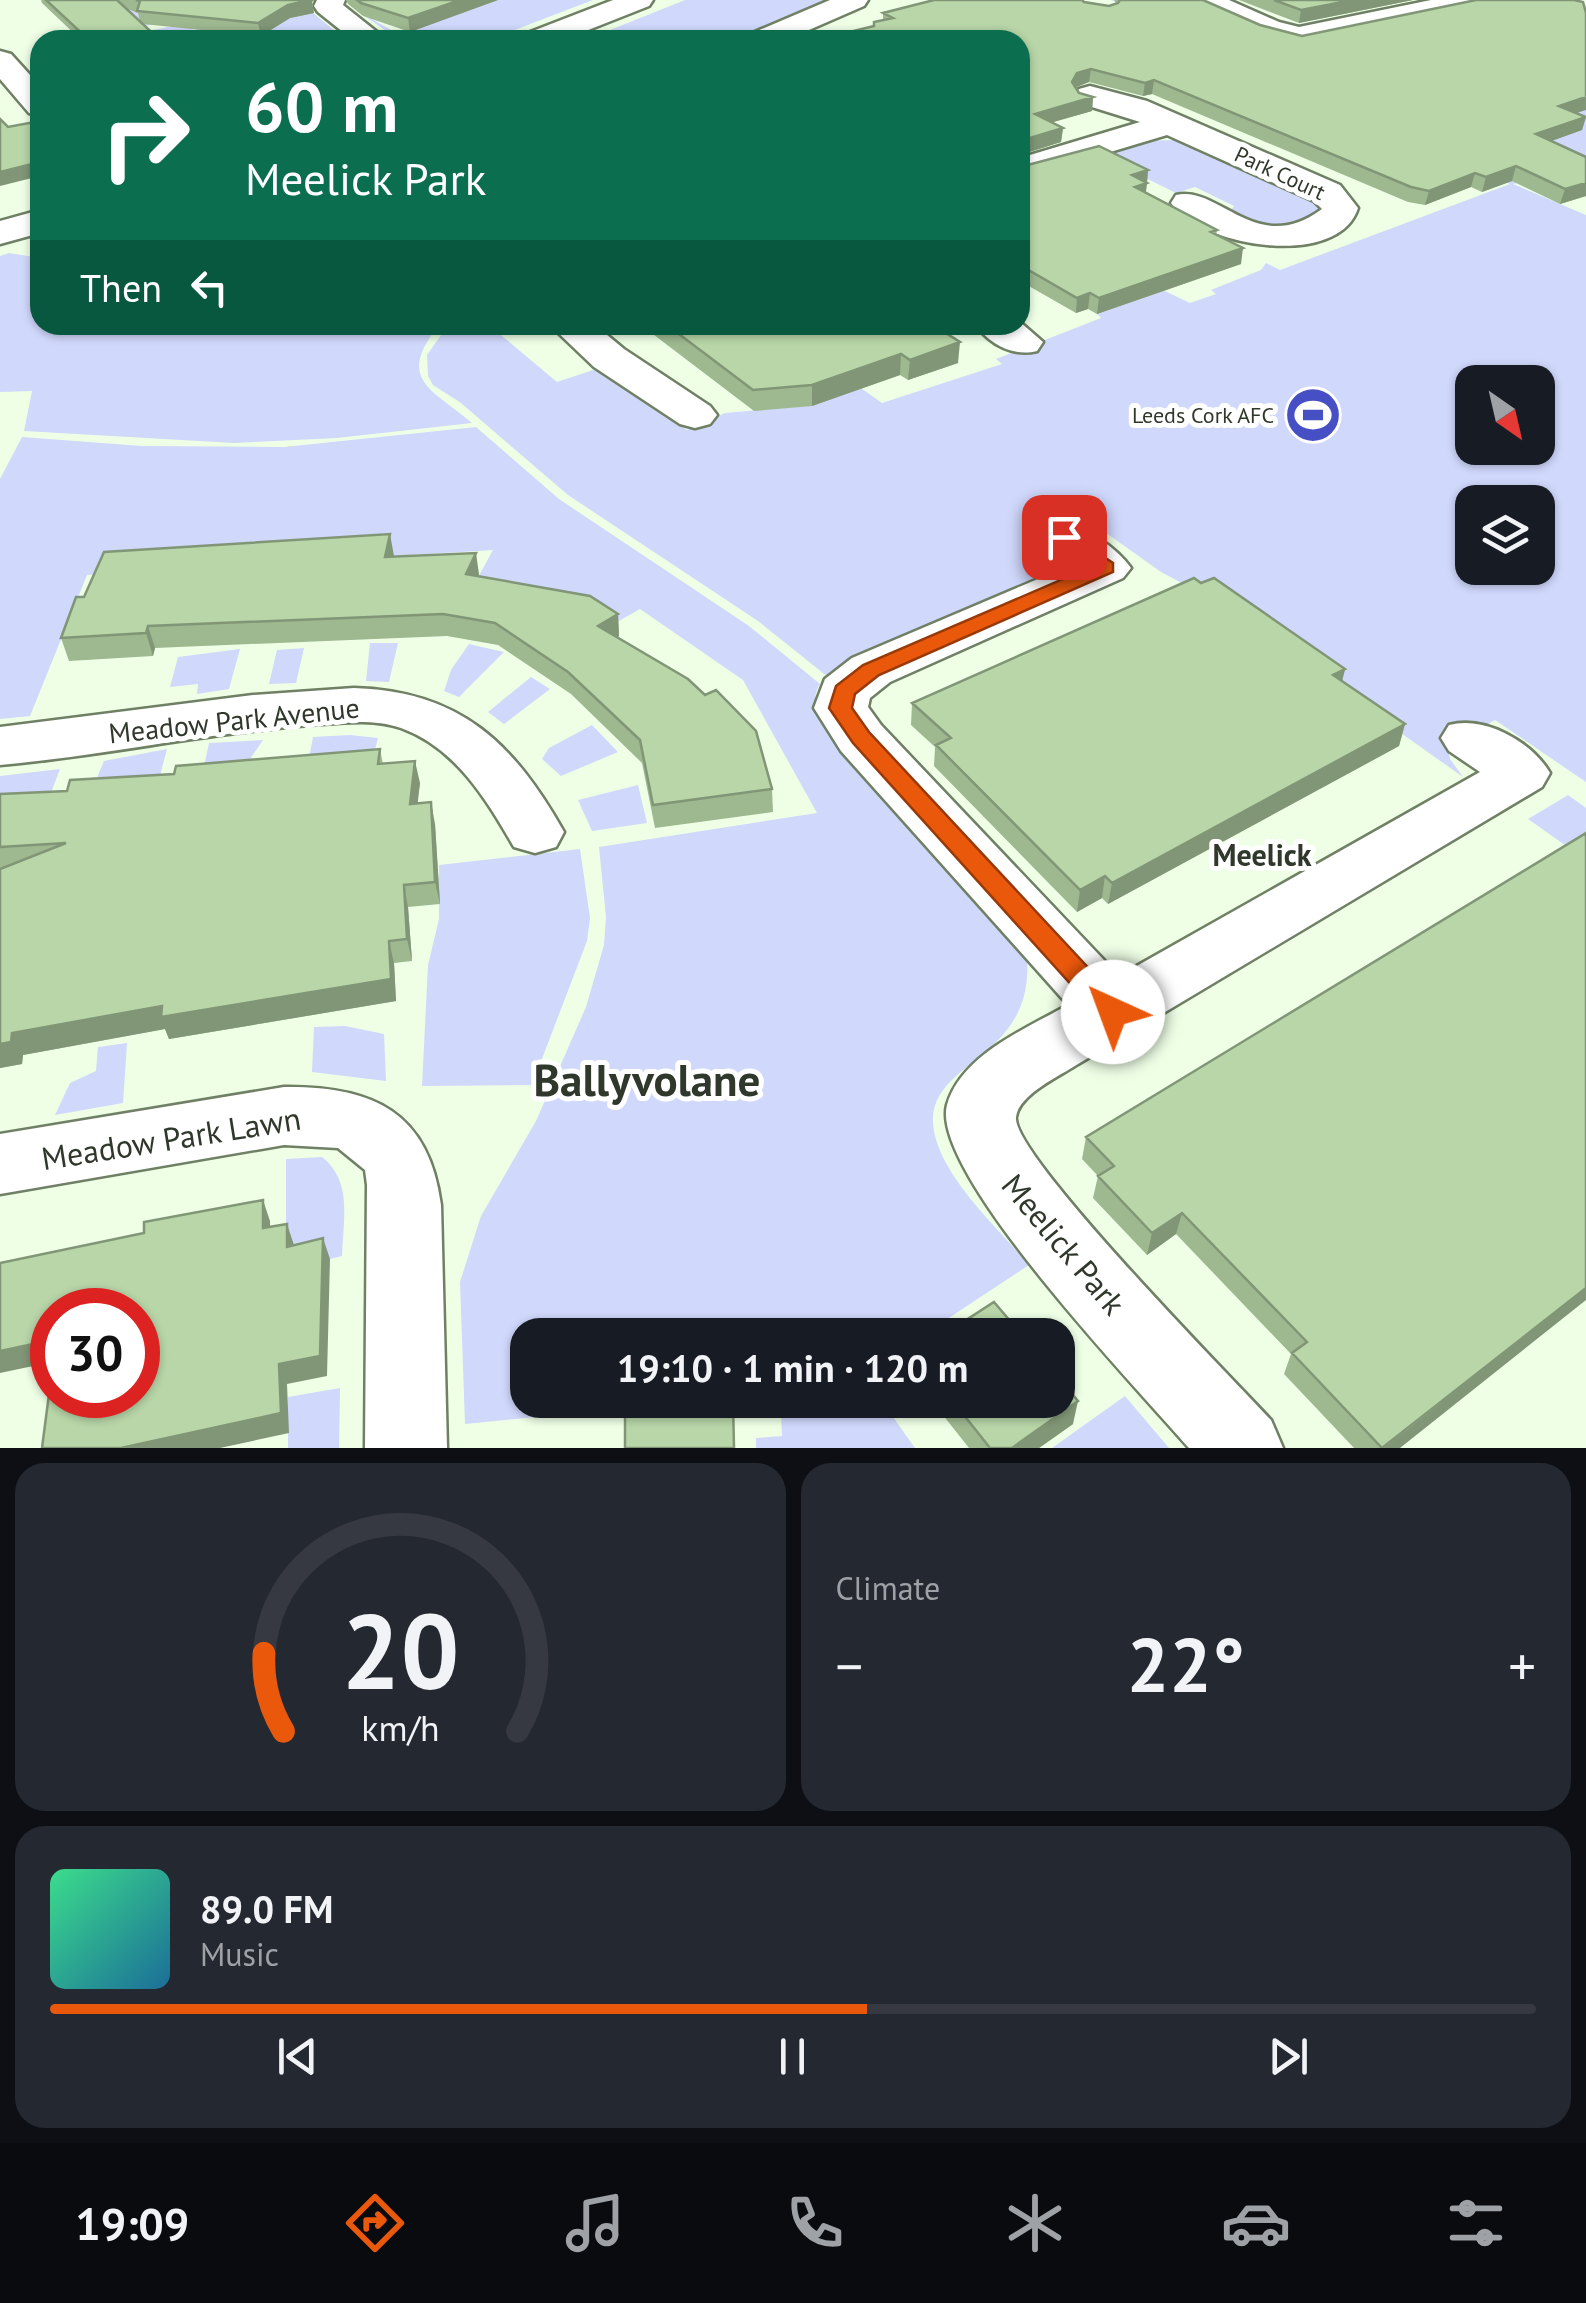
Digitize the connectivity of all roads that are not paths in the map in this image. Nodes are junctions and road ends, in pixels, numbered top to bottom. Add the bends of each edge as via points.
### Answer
1 (332, 0) edge
2 (639, 0) edge
3 (854, 0) edge
4 (1206, 0) edge
5 (1472, 0) edge
6 (358, 30) edge
7 (562, 30) edge
8 (784, 30) edge
9 (0, 60) edge
10 (30, 94) edge
11 (1090, 96) edge
12 (1169, 124) junction
13 (1030, 166) edge
14 (1190, 203) dead end
15 (30, 224) edge
16 (0, 233) edge
17 (582, 335) edge
18 (695, 415) dead end
19 (1064, 537) dead end
20 (1469, 738) dead end
21 (0, 746) edge
22 (535, 832) dead end
23 (1113, 1012) junction
24 (0, 1164) edge
25 (406, 1448) edge
26 (1242, 1448) edge

1 - 6 street via 332,11
2 - 7 street
3 - 8 street
4 - 5 street via 1299,36
9 - 10 street
11 - 12 street, Park Court
12 - 13 street
12 - 14 street, Park Court via 1327,193 1340,208 1323,226 1274,236 1229,229
15 - 16 street
17 - 18 street
19 - 23 street via 1106,568 871,670 844,691 840,708
20 - 23 street, Meelick Park via 1522,773
21 - 22 street, Meadow Park Avenue via 204,717 373,706 436,722 467,744 515,794
23 - 26 street, Meelick Park via 1000,1081 982,1104 980,1126 994,1160 1029,1208
24 - 25 street, Meadow Park Lawn via 266,1117 302,1114 364,1126 400,1167

